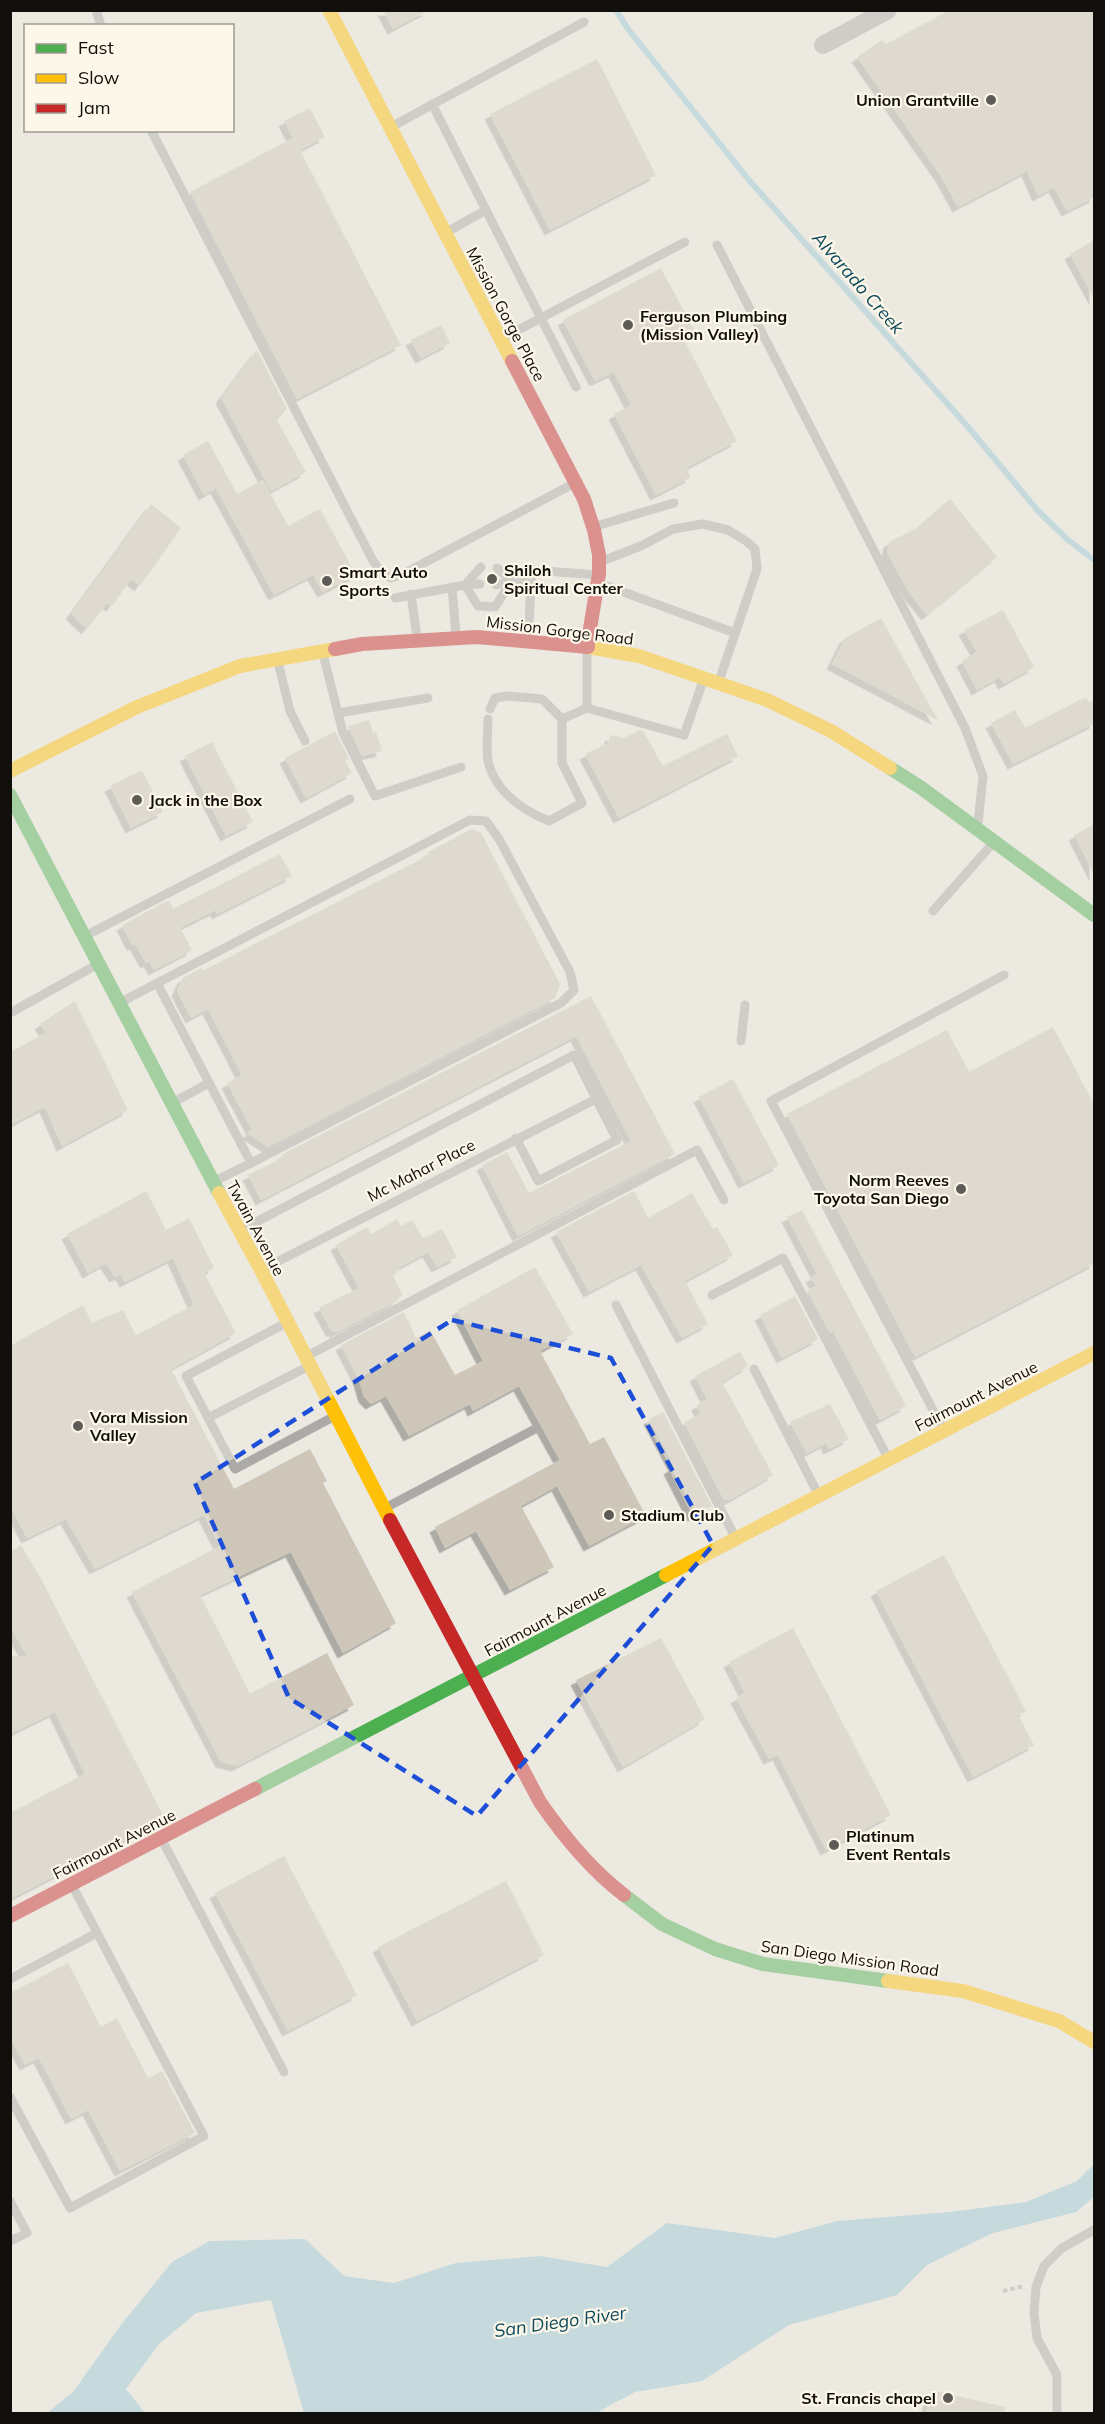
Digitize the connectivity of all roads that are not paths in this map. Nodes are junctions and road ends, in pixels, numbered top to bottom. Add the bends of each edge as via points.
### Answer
1 (329, 10) edge
2 (888, 10) edge
3 (584, 22) dead end
4 (823, 45) dead end
5 (432, 104) junction
6 (389, 128) junction
7 (152, 132) edge
8 (486, 210) junction
9 (445, 233) junction
10 (686, 242) dead end
11 (717, 245) dead end
12 (540, 318) junction
13 (500, 339) junction
14 (576, 387) dead end
15 (575, 482) junction
16 (674, 503) dead end
17 (594, 527) junction
18 (481, 567) dead end
19 (497, 568) dead end
20 (598, 573) junction
21 (512, 581) junction
22 (530, 582) junction
23 (465, 585) junction
24 (480, 585) dead end
25 (496, 585) dead end
26 (452, 587) junction
27 (411, 594) junction
28 (395, 598) dead end
29 (735, 633) junction
30 (457, 638) junction
31 (418, 640) junction
32 (528, 640) junction
33 (587, 647) junction
34 (322, 651) junction
35 (278, 659) junction
36 (704, 678) junction
37 (718, 683) junction
38 (428, 698) dead end
39 (586, 708) junction
40 (338, 713) junction
41 (562, 719) junction
42 (305, 741) dead end
43 (461, 767) dead end
44 (10, 771) edge
45 (10, 795) edge
46 (350, 799) dead end
47 (978, 829) junction
48 (995, 842) junction
49 (933, 911) dead end
50 (1095, 915) edge
51 (85, 936) junction
52 (100, 963) junction
53 (1004, 975) dead end
54 (157, 983) junction
55 (120, 1002) junction
56 (745, 1005) dead end
57 (10, 1013) edge
58 (741, 1041) dead end
59 (209, 1083) junction
60 (596, 1099) junction
61 (172, 1103) junction
62 (516, 1138) junction
63 (251, 1163) junction
64 (213, 1182) junction
65 (724, 1200) dead end
66 (238, 1232) junction
67 (261, 1270) junction
68 (712, 1295) dead end
69 (616, 1305) dead end
70 (286, 1323) junction
71 (1095, 1353) edge
72 (307, 1361) junction
73 (754, 1369) dead end
74 (335, 1416) junction
75 (208, 1418) junction
76 (535, 1429) dead end
77 (944, 1431) junction
78 (889, 1460) junction
79 (819, 1496) junction
80 (385, 1508) junction
81 (736, 1539) junction
82 (473, 1676) junction
83 (161, 1838) junction
84 (71, 1885) junction
85 (10, 1916) edge
86 (97, 1933) junction
87 (10, 1978) edge
88 (1095, 2042) edge
89 (284, 2072) dead end
90 (10, 2097) edge
91 (10, 2201) edge
92 (1095, 2230) edge
93 (10, 2241) edge
94 (1057, 2414) edge

1 - 6 main road, Mission Gorge Place
2 - 4 street
3 - 5 lane
5 - 6 lane
5 - 8 lane
6 - 9 main road, Mission Gorge Place
7 - 15 lane via 382,573 391,578 403,574
8 - 9 lane
8 - 12 lane
9 - 13 main road, Mission Gorge Place
10 - 12 lane
11 - 47 lane via 965,728 983,776
12 - 13 lane
12 - 14 lane
13 - 15 main road, Mission Gorge Place
15 - 17 main road, Mission Gorge Place
16 - 17 lane
17 - 20 main road, Mission Gorge Place
18 - 23 lane
19 - 21 lane
20 - 22 lane via 532,570
20 - 29 lane
20 - 29 lane via 673,529 703,524 728,530 754,549 757,569
20 - 33 main road, Mission Gorge Place
21 - 22 lane
21 - 23 lane via 495,607 478,606
21 - 25 lane
22 - 32 lane
23 - 24 lane
23 - 26 lane
26 - 27 lane
26 - 30 lane
27 - 28 lane
27 - 31 lane
29 - 37 lane
30 - 31 main road, Mission Gorge Road
30 - 32 main road, Mission Gorge Road
31 - 34 main road, Mission Gorge Road
32 - 33 main road, Mission Gorge Road
33 - 36 main road, Mission Gorge Road via 639,656
33 - 39 lane
34 - 35 main road, Mission Gorge Road
34 - 40 lane
35 - 42 lane via 290,711
35 - 44 main road, Mission Gorge Road via 240,666 136,707
36 - 37 main road, Mission Gorge Road
36 - 39 lane via 684,735
37 - 47 main road, Mission Gorge Road via 767,700 831,731
38 - 40 lane
39 - 41 lane
40 - 43 lane via 343,732 375,796
41 - 41 lane via 562,763 582,803 549,821 505,794 497,781 487,748 489,714 495,698 507,696 542,699
45 - 51 main road, Twain Avenue
46 - 51 lane
47 - 48 main road, Mission Gorge Road
48 - 49 lane
48 - 50 main road, Mission Gorge Road
51 - 52 main road, Twain Avenue
52 - 55 main road, Twain Avenue
52 - 57 lane
53 - 77 lane via 771,1101
54 - 55 lane
54 - 59 lane
54 - 63 lane via 470,820 486,821 500,839 570,972 574,990 561,1003
55 - 61 main road, Twain Avenue
56 - 58 lane
59 - 61 lane
59 - 63 lane
60 - 62 lane, Mc Mahar Place
60 - 62 lane via 617,1140 538,1181
60 - 66 lane via 574,1055
61 - 64 main road, Twain Avenue
62 - 67 lane, Mc Mahar Place
63 - 64 lane
64 - 66 main road, Twain Avenue
65 - 72 lane via 697,1150
66 - 67 main road, Twain Avenue
67 - 70 main road, Twain Avenue
68 - 78 lane via 783,1258
69 - 81 lane
70 - 72 main road, Twain Avenue
70 - 75 lane via 186,1376
71 - 77 main road, Fairmount Avenue
72 - 74 main road, Twain Avenue
72 - 75 lane
73 - 79 lane
74 - 75 lane via 235,1469
74 - 80 main road, Twain Avenue
76 - 80 lane
77 - 78 main road, Fairmount Avenue
78 - 79 main road, Fairmount Avenue
79 - 81 main road, Fairmount Avenue
80 - 82 main road, Twain Avenue
81 - 82 main road, Fairmount Avenue
82 - 83 main road, Fairmount Avenue
82 - 88 main road, San Diego Mission Road via 540,1802 565,1838 606,1881 662,1924 715,1949 763,1964 963,1991 1059,2021
83 - 84 main road, Fairmount Avenue
83 - 89 lane
84 - 85 main road, Fairmount Avenue
84 - 86 lane
86 - 87 lane
86 - 90 lane via 204,2136 70,2208
91 - 93 lane via 27,2233
92 - 94 lane via 1062,2248 1044,2266 1036,2287 1037,2338 1057,2375

